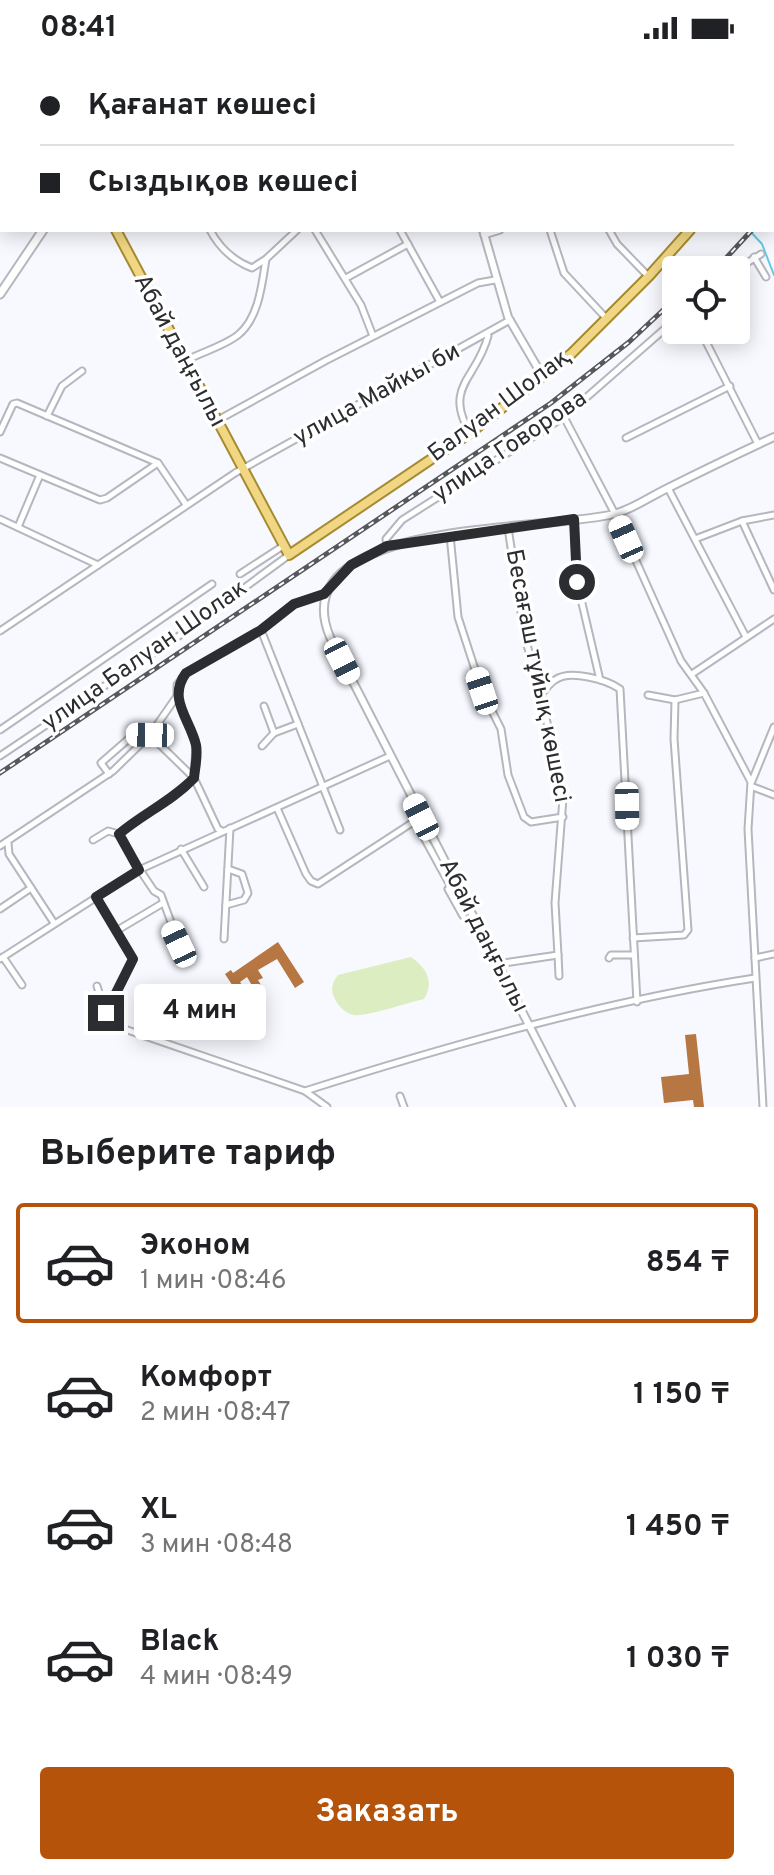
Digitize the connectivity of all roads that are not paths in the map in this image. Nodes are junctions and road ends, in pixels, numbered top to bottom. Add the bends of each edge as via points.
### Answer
1 (42, 232) edge
2 (117, 232) edge
3 (211, 232) edge
4 (295, 232) edge
5 (316, 232) edge
6 (401, 232) edge
7 (551, 232) edge
8 (610, 232) edge
9 (687, 232) edge
10 (484, 233) edge
11 (408, 244) junction
12 (761, 254) dead end
13 (754, 257) junction
14 (266, 259) junction
15 (750, 260) edge
16 (649, 276) junction
17 (766, 277) dead end
18 (346, 278) junction
19 (495, 280) junction
20 (0, 294) edge
21 (440, 302) junction
22 (607, 319) junction
23 (510, 320) junction
24 (662, 331) edge
25 (488, 334) junction
26 (373, 336) junction
27 (708, 344) edge
28 (184, 362) junction
29 (82, 371) dead end
30 (543, 377) junction
31 (730, 386) junction
32 (47, 416) junction
33 (564, 417) junction
34 (217, 421) junction
35 (0, 431) edge
36 (470, 433) junction
37 (774, 437) edge
38 (626, 438) dead end
39 (758, 444) junction
40 (0, 458) edge
41 (158, 463) junction
42 (242, 469) junction
43 (40, 475) junction
44 (668, 488) junction
45 (185, 503) junction
46 (615, 514) junction
47 (774, 515) edge
48 (0, 519) edge
49 (574, 519) junction
50 (742, 521) junction
51 (18, 527) junction
52 (508, 528) junction
53 (450, 535) junction
54 (695, 539) junction
55 (283, 546) junction
56 (387, 546) junction
57 (289, 555) junction
58 (98, 565) junction
59 (240, 574) dead end
60 (212, 584) dead end
61 (774, 590) edge
62 (324, 594) junction
63 (774, 619) edge
64 (261, 630) junction
65 (0, 631) edge
66 (746, 637) junction
67 (692, 674) junction
68 (600, 680) junction
69 (704, 693) junction
70 (541, 694) junction
71 (648, 695) dead end
72 (177, 696) junction
73 (675, 700) junction
74 (264, 706) dead end
75 (298, 724) junction
76 (774, 727) edge
77 (0, 730) edge
78 (274, 733) junction
79 (150, 735) junction
80 (262, 746) dead end
81 (0, 756) edge
82 (390, 756) junction
83 (109, 774) junction
84 (194, 778) junction
85 (752, 785) junction
86 (324, 788) junction
87 (774, 795) edge
88 (277, 808) junction
89 (421, 817) junction
90 (563, 817) junction
91 (226, 829) junction
92 (340, 830) dead end
93 (119, 834) junction
94 (422, 834) dead end
95 (93, 840) dead end
96 (8, 843) junction
97 (0, 846) edge
98 (181, 849) junction
99 (228, 869) junction
100 (140, 870) junction
101 (454, 886) junction
102 (204, 887) dead end
103 (31, 888) junction
104 (96, 897) junction
105 (163, 903) junction
106 (226, 905) junction
107 (0, 909) edge
108 (463, 916) dead end
109 (54, 923) junction
110 (116, 931) junction
111 (633, 938) junction
112 (224, 939) dead end
113 (179, 944) dead end
114 (774, 954) edge
115 (558, 955) junction
116 (634, 955) junction
117 (2, 958) edge
118 (609, 958) dead end
119 (755, 958) junction
120 (497, 964) junction
121 (559, 976) dead end
122 (755, 978) junction
123 (22, 985) dead end
124 (97, 986) dead end
125 (637, 1002) junction
126 (108, 1008) junction
127 (529, 1027) junction
128 (305, 1091) junction
129 (400, 1096) dead end
130 (327, 1107) edge
131 (404, 1107) edge
132 (571, 1107) edge
133 (763, 1107) edge

1 - 20 main road
2 - 28 main road, Абай даңғылы
3 - 14 street via 219,246 247,266
4 - 14 street
5 - 18 street
6 - 11 street
7 - 22 street via 564,273
8 - 16 street
9 - 16 main road, Балуан Шолақ
10 - 19 street
11 - 18 street
11 - 21 street
12 - 13 street
13 - 15 street
13 - 17 street
14 - 28 street via 249,323 236,336
16 - 22 main road, Балуан Шолақ
18 - 26 street
19 - 21 street
19 - 23 street
21 - 26 street
22 - 30 main road, Балуан Шолақ
23 - 25 street, улица Майкы би
23 - 30 street
24 - 33 street, улица Говорова
25 - 36 street via 457,400
25 - 42 street, улица Майкы би
26 - 34 street
27 - 31 street
28 - 34 main road, Абай даңғылы
29 - 32 street via 62,386
30 - 36 main road, Балуан Шолақ
31 - 38 street
31 - 39 street
32 - 35 street via 13,404
32 - 41 street
33 - 46 street
33 - 56 street, улица Говорова via 402,520 386,539
34 - 42 main road, Абай даңғылы
36 - 57 main road, Балуан Шолақ
37 - 39 street
39 - 44 street
40 - 43 street
41 - 43 street via 104,500
41 - 45 street
42 - 45 street, улица Майкы би
42 - 55 main road, Абай даңғылы
43 - 51 street
44 - 46 street
44 - 54 street
45 - 58 street, улица Майкы би
46 - 49 street
46 - 67 street via 681,661
47 - 50 street
48 - 51 street
49 - 52 street
49 - 68 street via 577,582
50 - 54 street
50 - 61 street
51 - 58 street
52 - 53 street
52 - 70 street, Бесағаш тұйық көшесі via 525,638
53 - 56 street
53 - 90 street via 458,617 482,691 501,729 516,798 531,822
54 - 66 street
55 - 57 main road, Абай даңғылы
55 - 59 street
56 - 62 street via 351,565
57 - 81 street, улица Балуан Шолак
58 - 65 street, улица Майкы би
60 - 77 street
62 - 64 street via 294,604
62 - 82 street, Абай даңғылы via 322,614 330,637
63 - 66 street
64 - 72 street via 186,673 177,685
64 - 75 street
66 - 67 street
67 - 69 street
68 - 70 street via 560,677
68 - 111 street via 620,689
69 - 73 street
69 - 85 street
70 - 90 street, Бесағаш тұйық көшесі
71 - 73 street
72 - 79 street
72 - 84 street via 196,745
73 - 111 street via 688,930 684,935
74 - 78 street
75 - 78 street
75 - 86 street
76 - 85 street
78 - 80 street
79 - 83 street
79 - 83 street via 133,735 101,763
79 - 84 street
82 - 86 street
82 - 89 street, Абай даңғылы
83 - 96 street
84 - 91 street via 218,829
84 - 93 street via 173,799
85 - 87 street
85 - 119 street via 748,829
86 - 88 street
86 - 92 street
88 - 89 street via 306,874 318,884
88 - 91 street
89 - 101 street, Абай даңғылы
90 - 115 street, Бесағаш тұйық көшесі via 555,903
91 - 98 street
91 - 99 street
93 - 95 street via 108,831
93 - 100 street
94 - 101 street
96 - 97 street
96 - 103 street via 9,854
98 - 100 street
98 - 102 street
99 - 106 street
99 - 106 street via 242,874 248,893 244,900
100 - 104 street
100 - 105 street
101 - 108 street via 448,889
101 - 120 street, Абай даңғылы
103 - 107 street
103 - 109 street
104 - 109 street
104 - 110 street
105 - 110 street
105 - 113 street
106 - 112 street
109 - 117 street
110 - 126 street via 133,959
111 - 116 street
114 - 119 street
115 - 120 street
115 - 121 street, Бесағаш тұйық көшесі
116 - 118 street
116 - 125 street
117 - 123 street
119 - 122 street
120 - 127 street, Абай даңғылы
122 - 125 street
122 - 133 street
124 - 126 street
125 - 127 street
126 - 128 street via 105,1018 110,1024
127 - 128 street
127 - 132 street, Абай даңғылы
128 - 130 street
129 - 131 street

